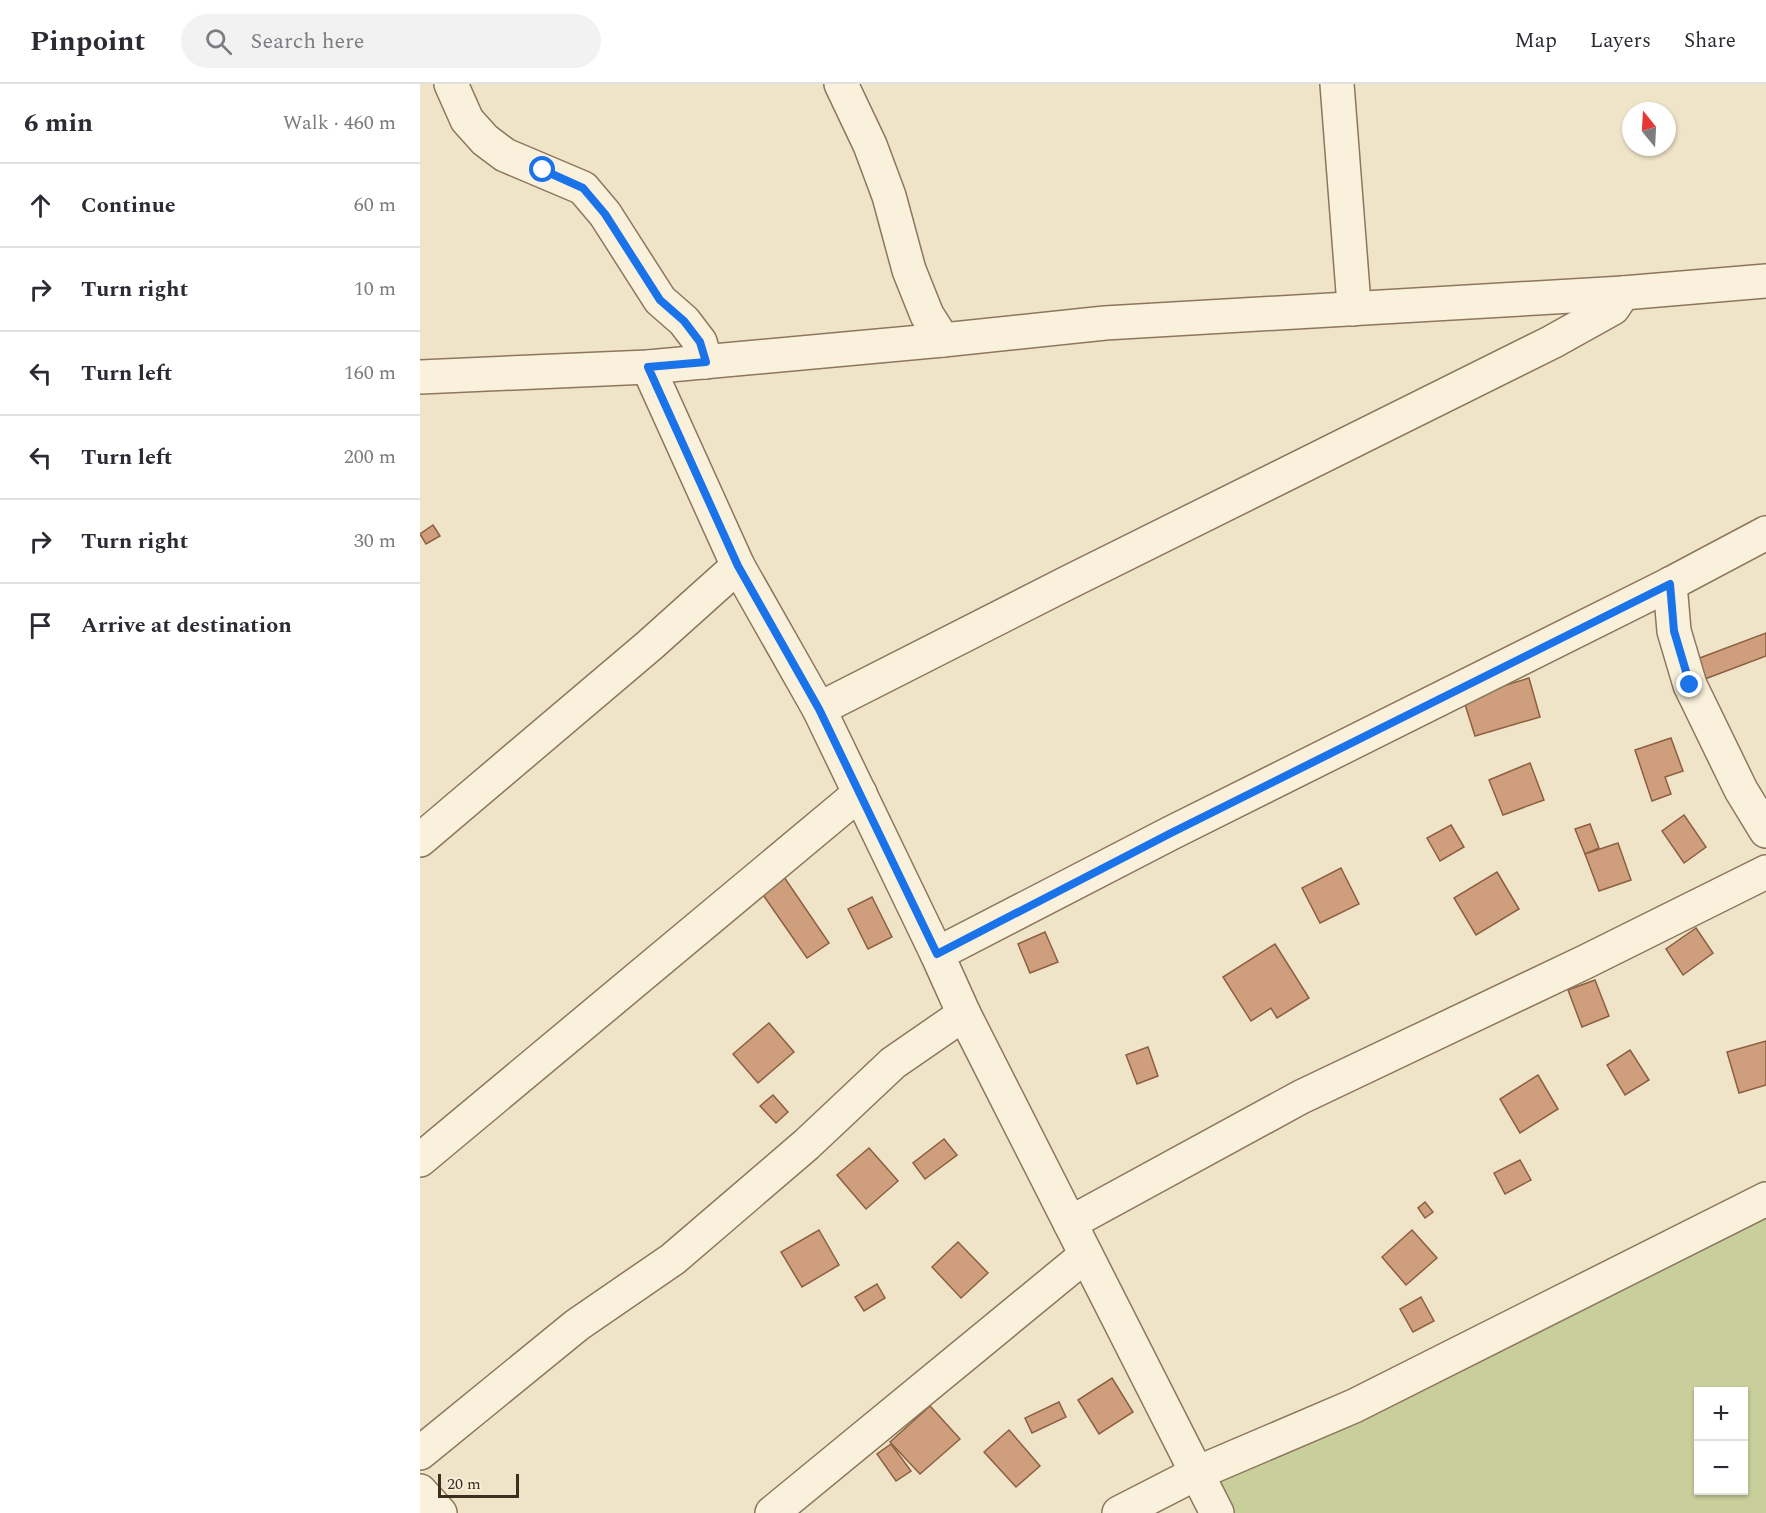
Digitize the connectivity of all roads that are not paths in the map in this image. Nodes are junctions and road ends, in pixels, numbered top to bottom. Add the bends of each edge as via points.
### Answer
1 (451, 84) edge
2 (841, 84) edge
3 (1337, 84) edge
4 (1766, 281) edge
5 (1623, 293) junction
6 (1353, 309) junction
7 (943, 340) junction
8 (706, 362) junction
9 (648, 367) junction
10 (420, 377) edge
11 (1766, 533) edge
12 (738, 566) junction
13 (1670, 584) junction
14 (819, 709) junction
15 (860, 793) junction
16 (1766, 831) edge
17 (420, 840) edge
18 (1766, 872) edge
19 (937, 954) junction
20 (964, 1014) junction
21 (420, 1160) edge
22 (1766, 1199) edge
23 (1070, 1222) junction
24 (1086, 1255) junction
25 (420, 1453) edge
26 (1197, 1473) junction
27 (420, 1491) edge
28 (440, 1513) edge
29 (772, 1513) edge
30 (1119, 1513) edge
31 (1217, 1513) edge

1 - 8 street via 467,120 485,140 505,155 583,188 605,214 660,300 700,342
2 - 7 street via 890,196 909,270 927,315
3 - 6 street
4 - 5 street
5 - 6 street
5 - 14 street via 1613,308 1552,342
6 - 7 street via 1105,323
7 - 8 street
8 - 9 street
9 - 10 street
9 - 12 street
11 - 13 street
12 - 14 street
12 - 17 street
13 - 16 street via 1674,631 1690,685 1741,790
13 - 19 street
14 - 15 street
15 - 19 street
15 - 21 street
18 - 23 street via 1300,1097
19 - 20 street
20 - 23 street
20 - 25 street via 893,1063 807,1144 674,1259 577,1324
22 - 26 street via 1354,1406
23 - 24 street
24 - 26 street
24 - 29 street
26 - 30 street
26 - 31 street
27 - 28 street

